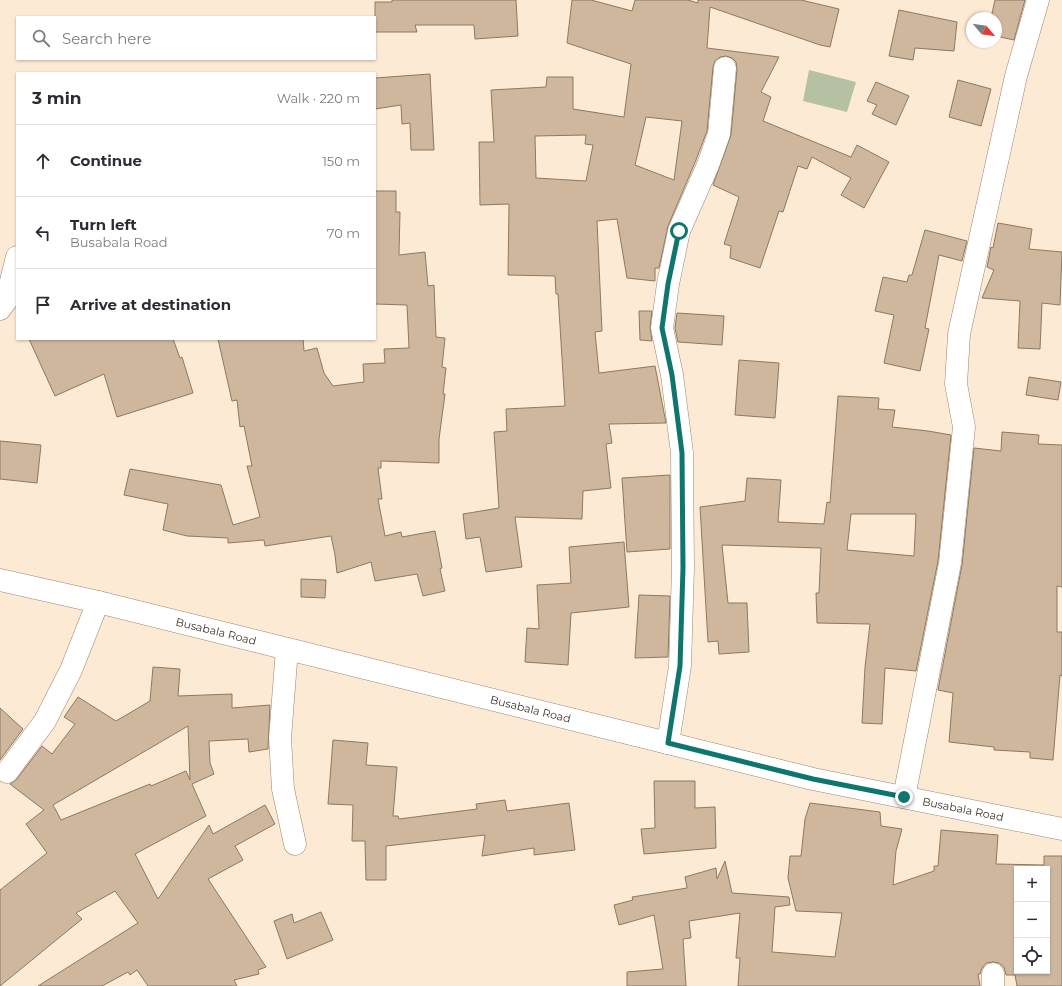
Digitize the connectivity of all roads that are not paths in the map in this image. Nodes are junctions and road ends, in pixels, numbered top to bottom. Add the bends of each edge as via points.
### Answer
1 (1038, 0) edge
2 (725, 68) dead end
3 (16, 261) edge
4 (0, 309) edge
5 (1, 578) edge
6 (98, 602) junction
7 (287, 649) junction
8 (668, 743) junction
9 (6, 772) dead end
10 (904, 797) junction
11 (1062, 830) edge
12 (295, 844) dead end

1 - 10 street via 1016,76 959,334 956,384 964,427 950,563
2 - 8 street via 719,134 708,166 679,231 662,328 672,375 682,453 683,568 680,666
3 - 4 street via 6,301
5 - 6 street, Busabala Road
6 - 7 street, Busabala Road
6 - 9 street via 71,670 45,721
7 - 8 street, Busabala Road
7 - 12 street via 280,738 283,789
8 - 10 street, Busabala Road via 813,779
10 - 11 street, Busabala Road

